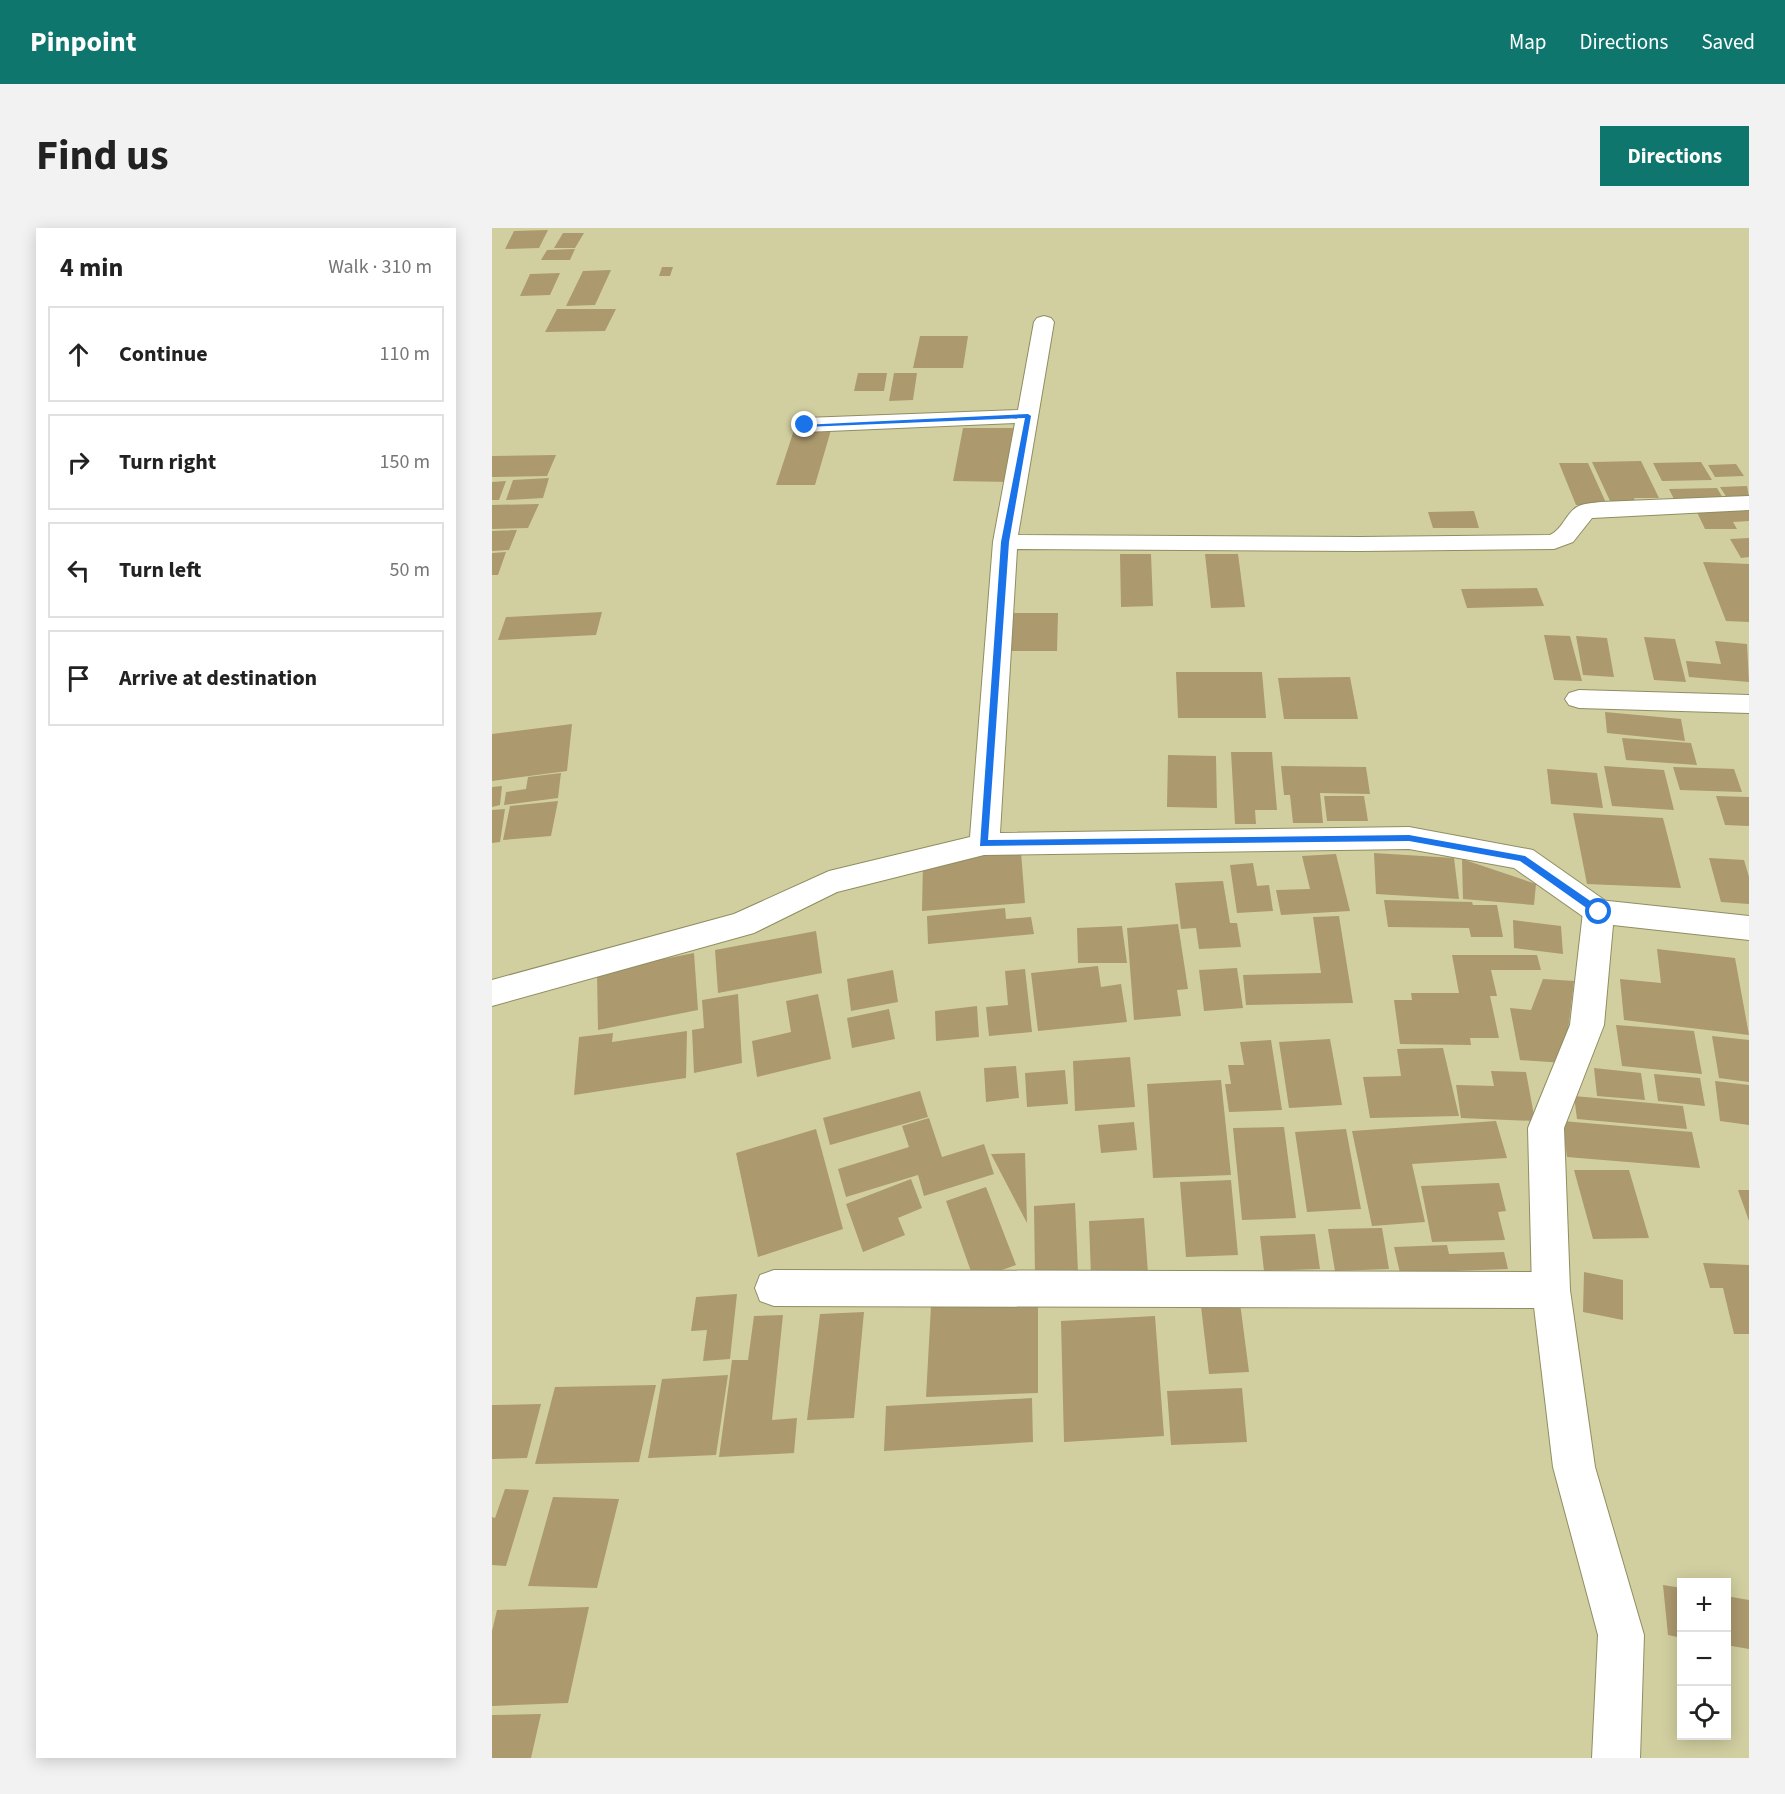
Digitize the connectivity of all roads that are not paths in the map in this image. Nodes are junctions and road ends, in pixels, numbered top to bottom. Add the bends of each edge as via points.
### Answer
1 (1044, 322) dead end
2 (1028, 416) junction
3 (805, 425) dead end
4 (1749, 503) edge
5 (1005, 542) junction
6 (1579, 699) dead end
7 (1749, 704) edge
8 (984, 844) junction
9 (1599, 912) junction
10 (1749, 928) edge
11 (492, 993) edge
12 (774, 1288) dead end
13 (1551, 1290) junction
14 (1616, 1758) edge

1 - 2 street
2 - 3 street
2 - 5 street
4 - 5 street via 1584,512 1565,537 1554,542
5 - 8 street
6 - 7 street
8 - 9 street via 1409,838 1522,858
8 - 11 street via 829,883 743,924
9 - 10 street
9 - 13 street via 1587,1025 1546,1128
12 - 13 street
13 - 14 street via 1574,1467 1621,1635

